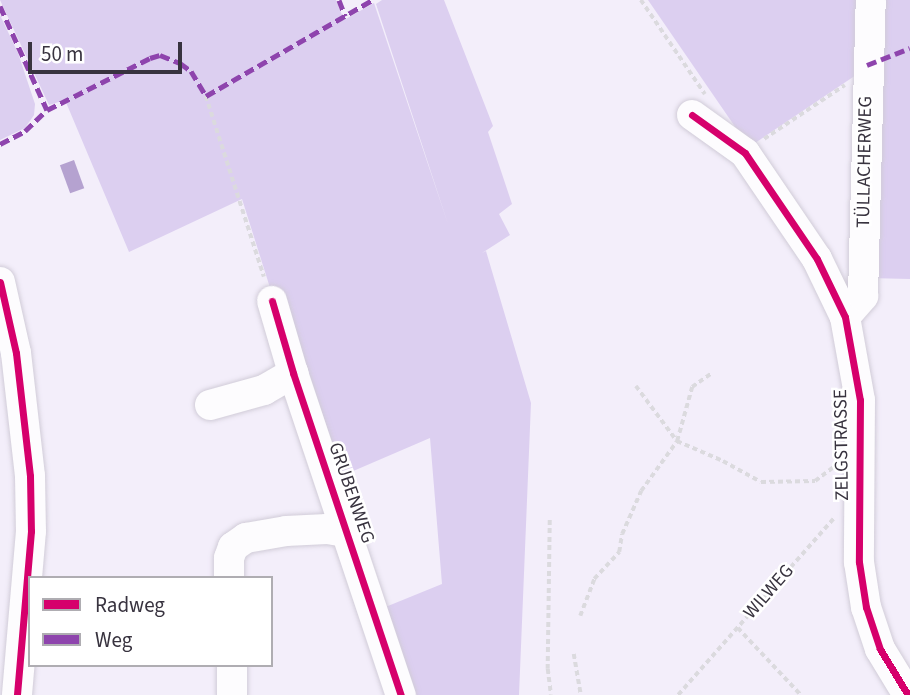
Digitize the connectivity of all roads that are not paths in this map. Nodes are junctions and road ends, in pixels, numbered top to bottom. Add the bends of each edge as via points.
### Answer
1 (871, 0) edge
2 (700, 106) road end
3 (0, 282) edge
4 (272, 301) road end
5 (845, 317) junction
6 (293, 373) junction
7 (210, 405) dead end
8 (348, 532) junction
9 (229, 576) edge
10 (12, 604) edge
11 (232, 667) edge
12 (17, 695) edge
13 (232, 695) edge
14 (401, 695) edge
15 (908, 695) edge

1 - 5 street, TÜLLACHERWEG via 863,296
2 - 5 street, ZELGSTRASSE via 744,153 817,258
3 - 10 street via 16,353 30,476 31,531
4 - 6 street, GRUBENWEG
5 - 15 street, ZELGSTRASSE via 860,400 859,562 866,607 880,649
6 - 7 street via 264,390
6 - 8 street, GRUBENWEG
8 - 9 street via 286,531 246,538 233,547
8 - 14 street, GRUBENWEG
10 - 12 street
11 - 13 street

